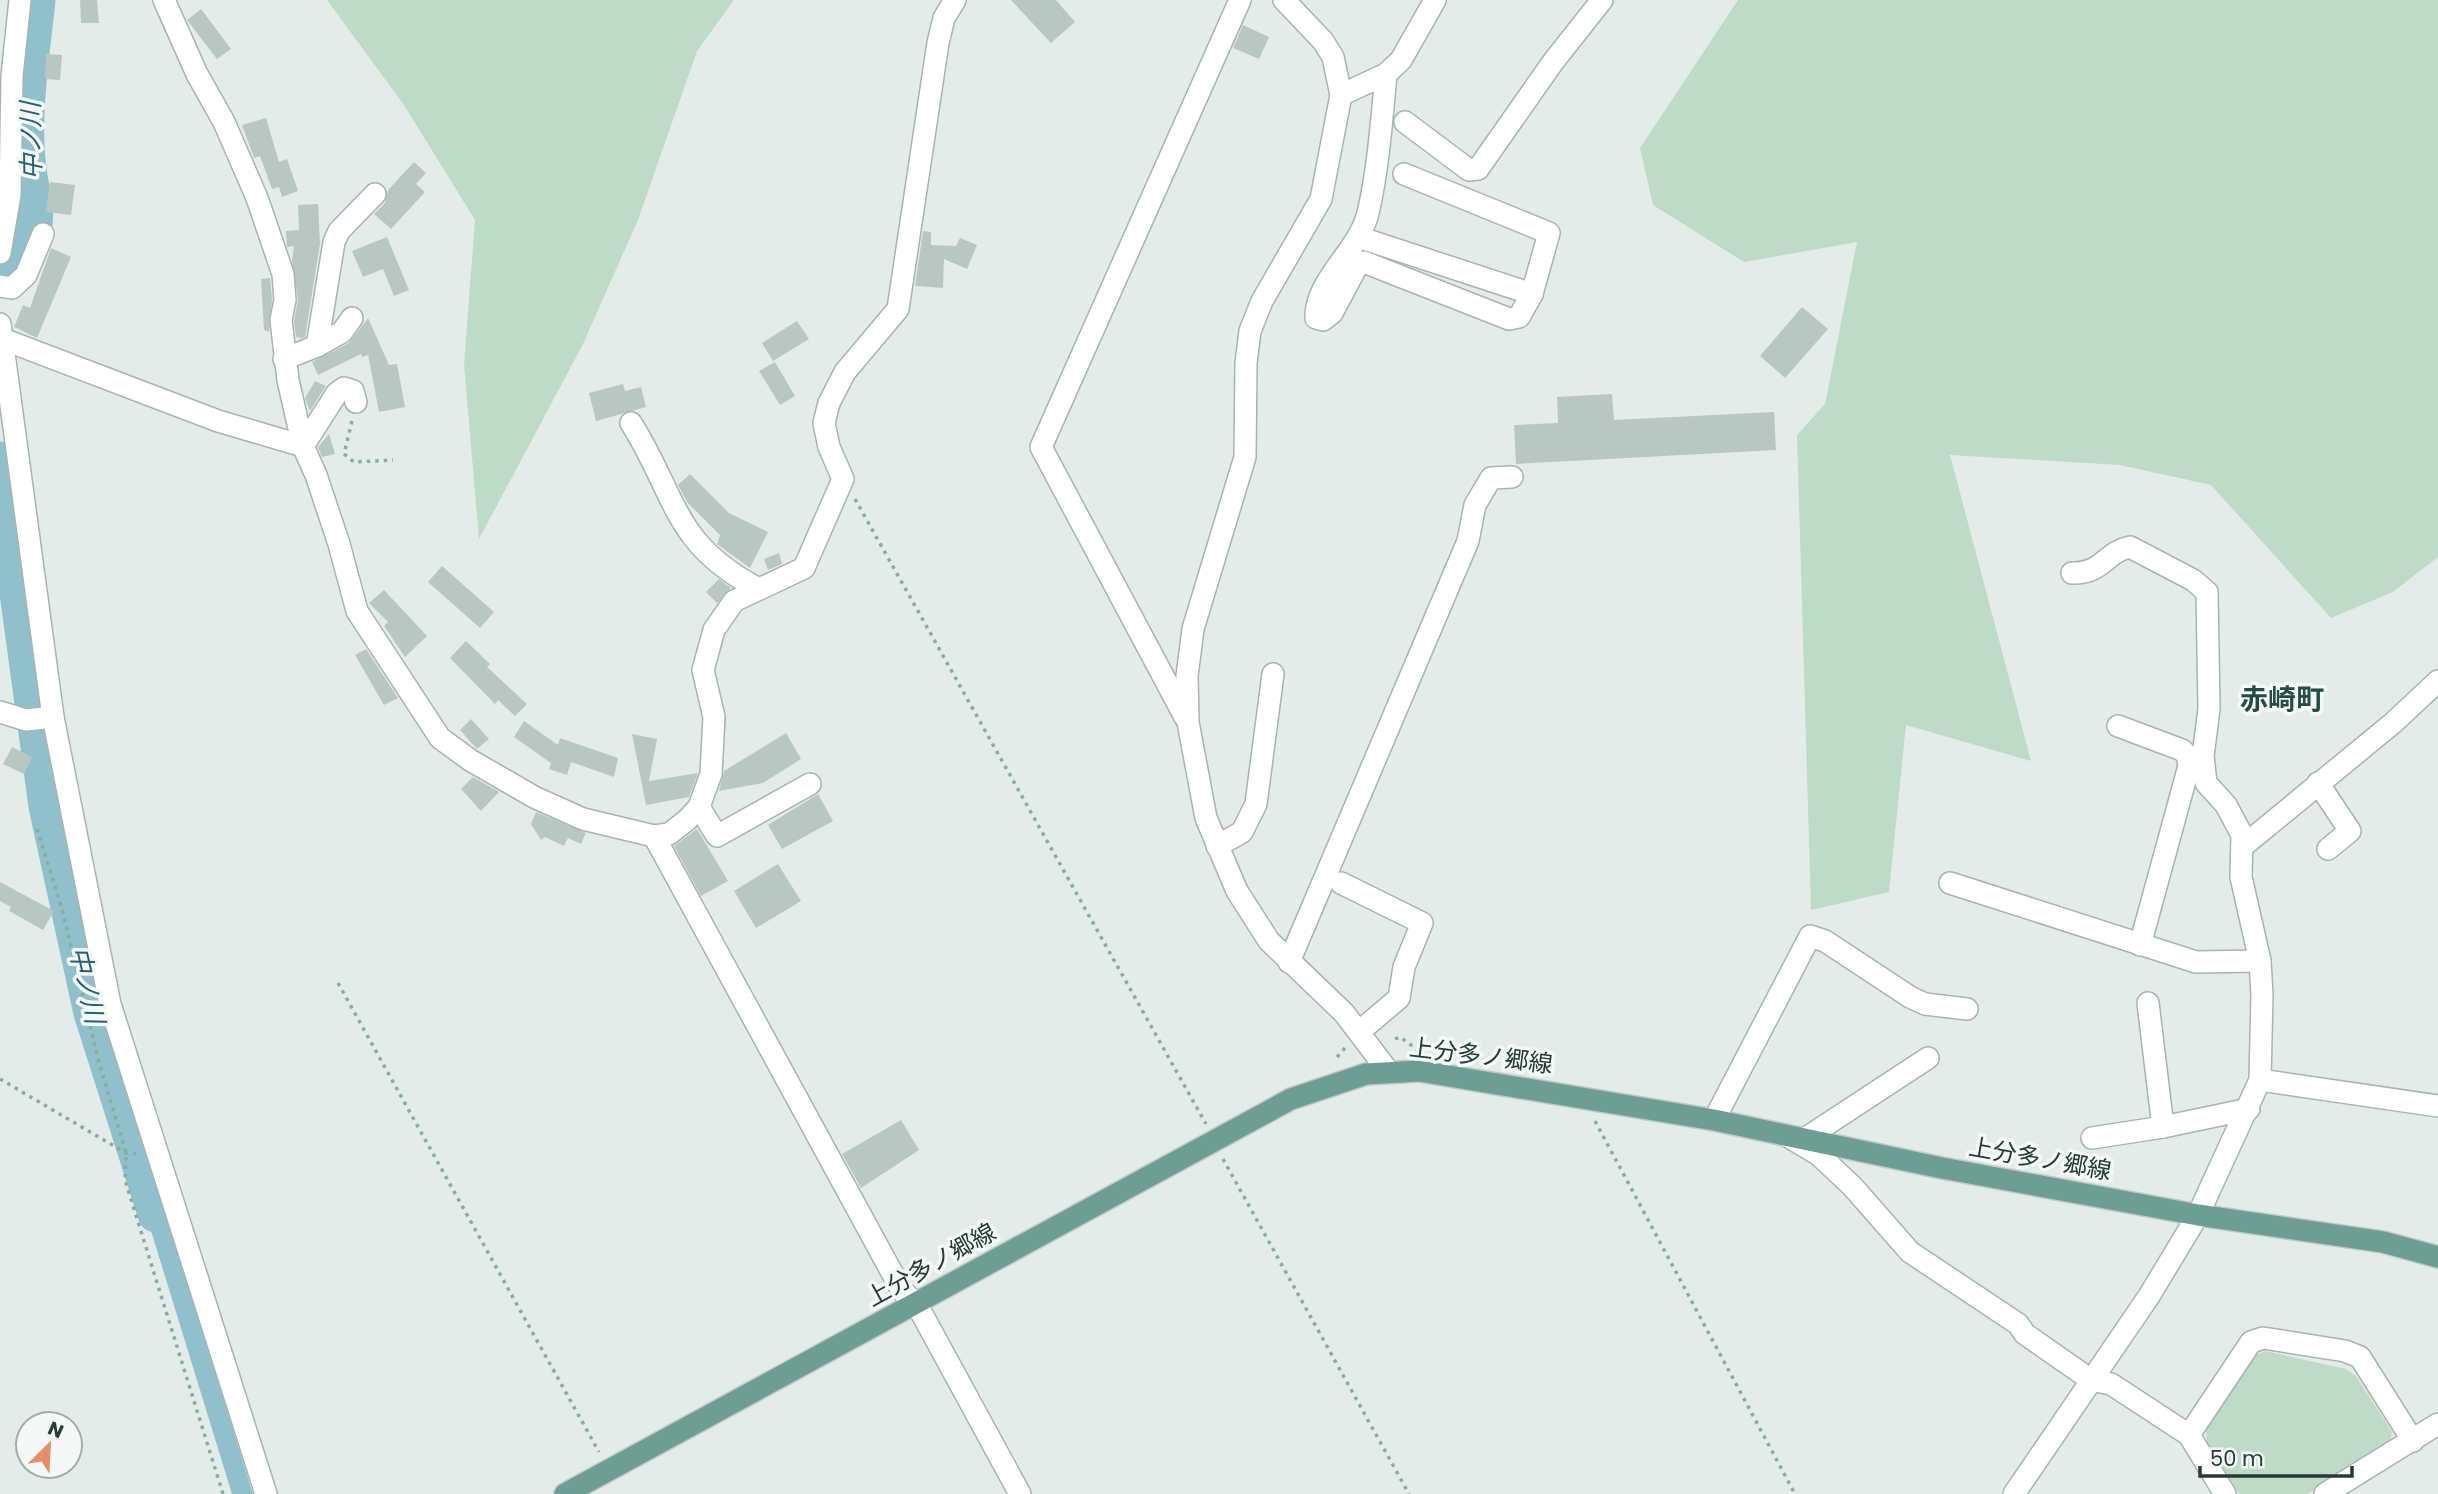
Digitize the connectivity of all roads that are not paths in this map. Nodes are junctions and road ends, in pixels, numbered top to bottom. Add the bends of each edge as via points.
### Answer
1 (20, 0) edge
2 (164, 0) edge
3 (955, 0) edge
4 (1240, 0) edge
5 (1284, 0) edge
6 (1602, 0) edge
7 (1435, 4) edge
8 (1386, 74) junction
9 (1341, 95) junction
10 (1405, 121) dead end
11 (1404, 174) dead end
12 (374, 194) dead end
13 (43, 234) dead end
14 (1358, 237) junction
15 (0, 253) edge
16 (0, 286) edge
17 (1532, 294) junction
18 (352, 318) dead end
19 (0, 324) edge
20 (0, 338) edge
21 (317, 346) junction
22 (284, 359) junction
23 (356, 402) road end
24 (631, 423) dead end
25 (303, 446) junction
26 (1512, 477) dead end
27 (2072, 573) dead end
28 (757, 588) junction
29 (1273, 674) dead end
30 (2438, 681) edge
31 (0, 712) edge
32 (41, 719) junction
33 (1188, 722) junction
34 (2118, 726) dead end
35 (2197, 765) junction
36 (2318, 783) junction
37 (810, 784) dead end
38 (699, 807) junction
39 (654, 836) junction
40 (1217, 846) junction
41 (2242, 847) junction
42 (2328, 849) dead end
43 (1341, 883) dead end
44 (1950, 883) dead end
45 (2140, 945) junction
46 (2260, 961) junction
47 (1289, 962) junction
48 (2148, 1003) dead end
49 (1967, 1009) dead end
50 (1360, 1031) junction
51 (1928, 1058) dead end
52 (1388, 1071) junction
53 (2260, 1080) junction
54 (2438, 1106) edge
55 (2249, 1109) junction
56 (1714, 1120) junction
57 (2163, 1127) junction
58 (1781, 1133) junction
59 (1807, 1138) junction
60 (2092, 1138) dead end
61 (2198, 1214) junction
62 (2438, 1257) edge
63 (916, 1303) junction
64 (2091, 1380) junction
65 (2438, 1424) edge
66 (2189, 1435) junction
67 (2413, 1441) junction
68 (266, 1494) edge
69 (565, 1494) edge
70 (1020, 1494) edge
71 (2014, 1494) edge
72 (2225, 1494) edge
73 (2325, 1494) edge

1 - 15 street via 12,76 10,195
2 - 22 street via 224,122 283,274
3 - 28 street via 944,18 938,43 898,309 845,372 824,423 844,479 804,568
4 - 33 street via 1041,447
5 - 9 street via 1333,57
6 - 10 street via 1478,169 1469,170
7 - 8 street via 1401,60
8 - 9 street
8 - 14 street via 1368,215
9 - 33 street via 1321,199 1262,301 1250,331 1245,363 1245,457 1193,629
11 - 17 street via 1549,233
12 - 21 street via 334,242
13 - 16 street via 26,275 12,288
14 - 17 street
14 - 17 street via 1316,304 1316,318 1323,320 1332,313 1357,265 1364,262 1509,319 1518,317
18 - 21 street via 342,332
19 - 20 street
20 - 25 street via 218,421
20 - 32 street
21 - 22 street
22 - 25 street
23 - 25 street via 353,391 344,388 337,393
24 - 28 street via 680,522 720,567
25 - 39 street via 339,544 357,611 440,738 534,797 583,819
26 - 47 street via 1491,478 1475,505 1468,541
27 - 35 street via 2097,569 2114,553 2130,547 2203,586 2208,601 2209,686
28 - 38 street via 734,601 722,615 705,655 714,744 711,774
29 - 40 street via 1256,804 1242,832
30 - 36 street
31 - 32 street
32 - 68 street via 110,1004
33 - 40 street via 1199,789
34 - 35 street via 2182,750
35 - 41 street via 2238,824
35 - 45 street
36 - 41 street
36 - 42 street via 2350,831
37 - 38 street via 717,836
38 - 39 street via 669,834
39 - 63 street via 902,1292
40 - 47 street via 1253,918
41 - 46 street via 2241,877
43 - 50 street via 1422,923 1404,967 1399,998
44 - 45 street
45 - 46 street via 2196,962
46 - 53 street
47 - 50 street
48 - 57 street
49 - 56 street via 1917,1001 1810,936
50 - 52 street
51 - 59 street
52 - 56 main road, 上分多ノ郷線 via 1419,1070
52 - 63 main road, 上分多ノ郷線 via 1317,1088
53 - 54 street
53 - 55 street
55 - 57 street
55 - 61 street
56 - 58 main road, 上分多ノ郷線
57 - 60 street
58 - 59 main road, 上分多ノ郷線
58 - 64 street via 1819,1156 1884,1219 1909,1252 2018,1324 2025,1334
59 - 61 main road, 上分多ノ郷線 via 1942,1168
61 - 62 main road, 上分多ノ郷線 via 2383,1242
61 - 64 street
63 - 69 main road, 上分多ノ郷線
63 - 70 street
64 - 66 street via 2111,1384
64 - 71 street
65 - 67 street
66 - 67 street via 2251,1342 2263,1338 2360,1357
66 - 72 street
67 - 73 street

